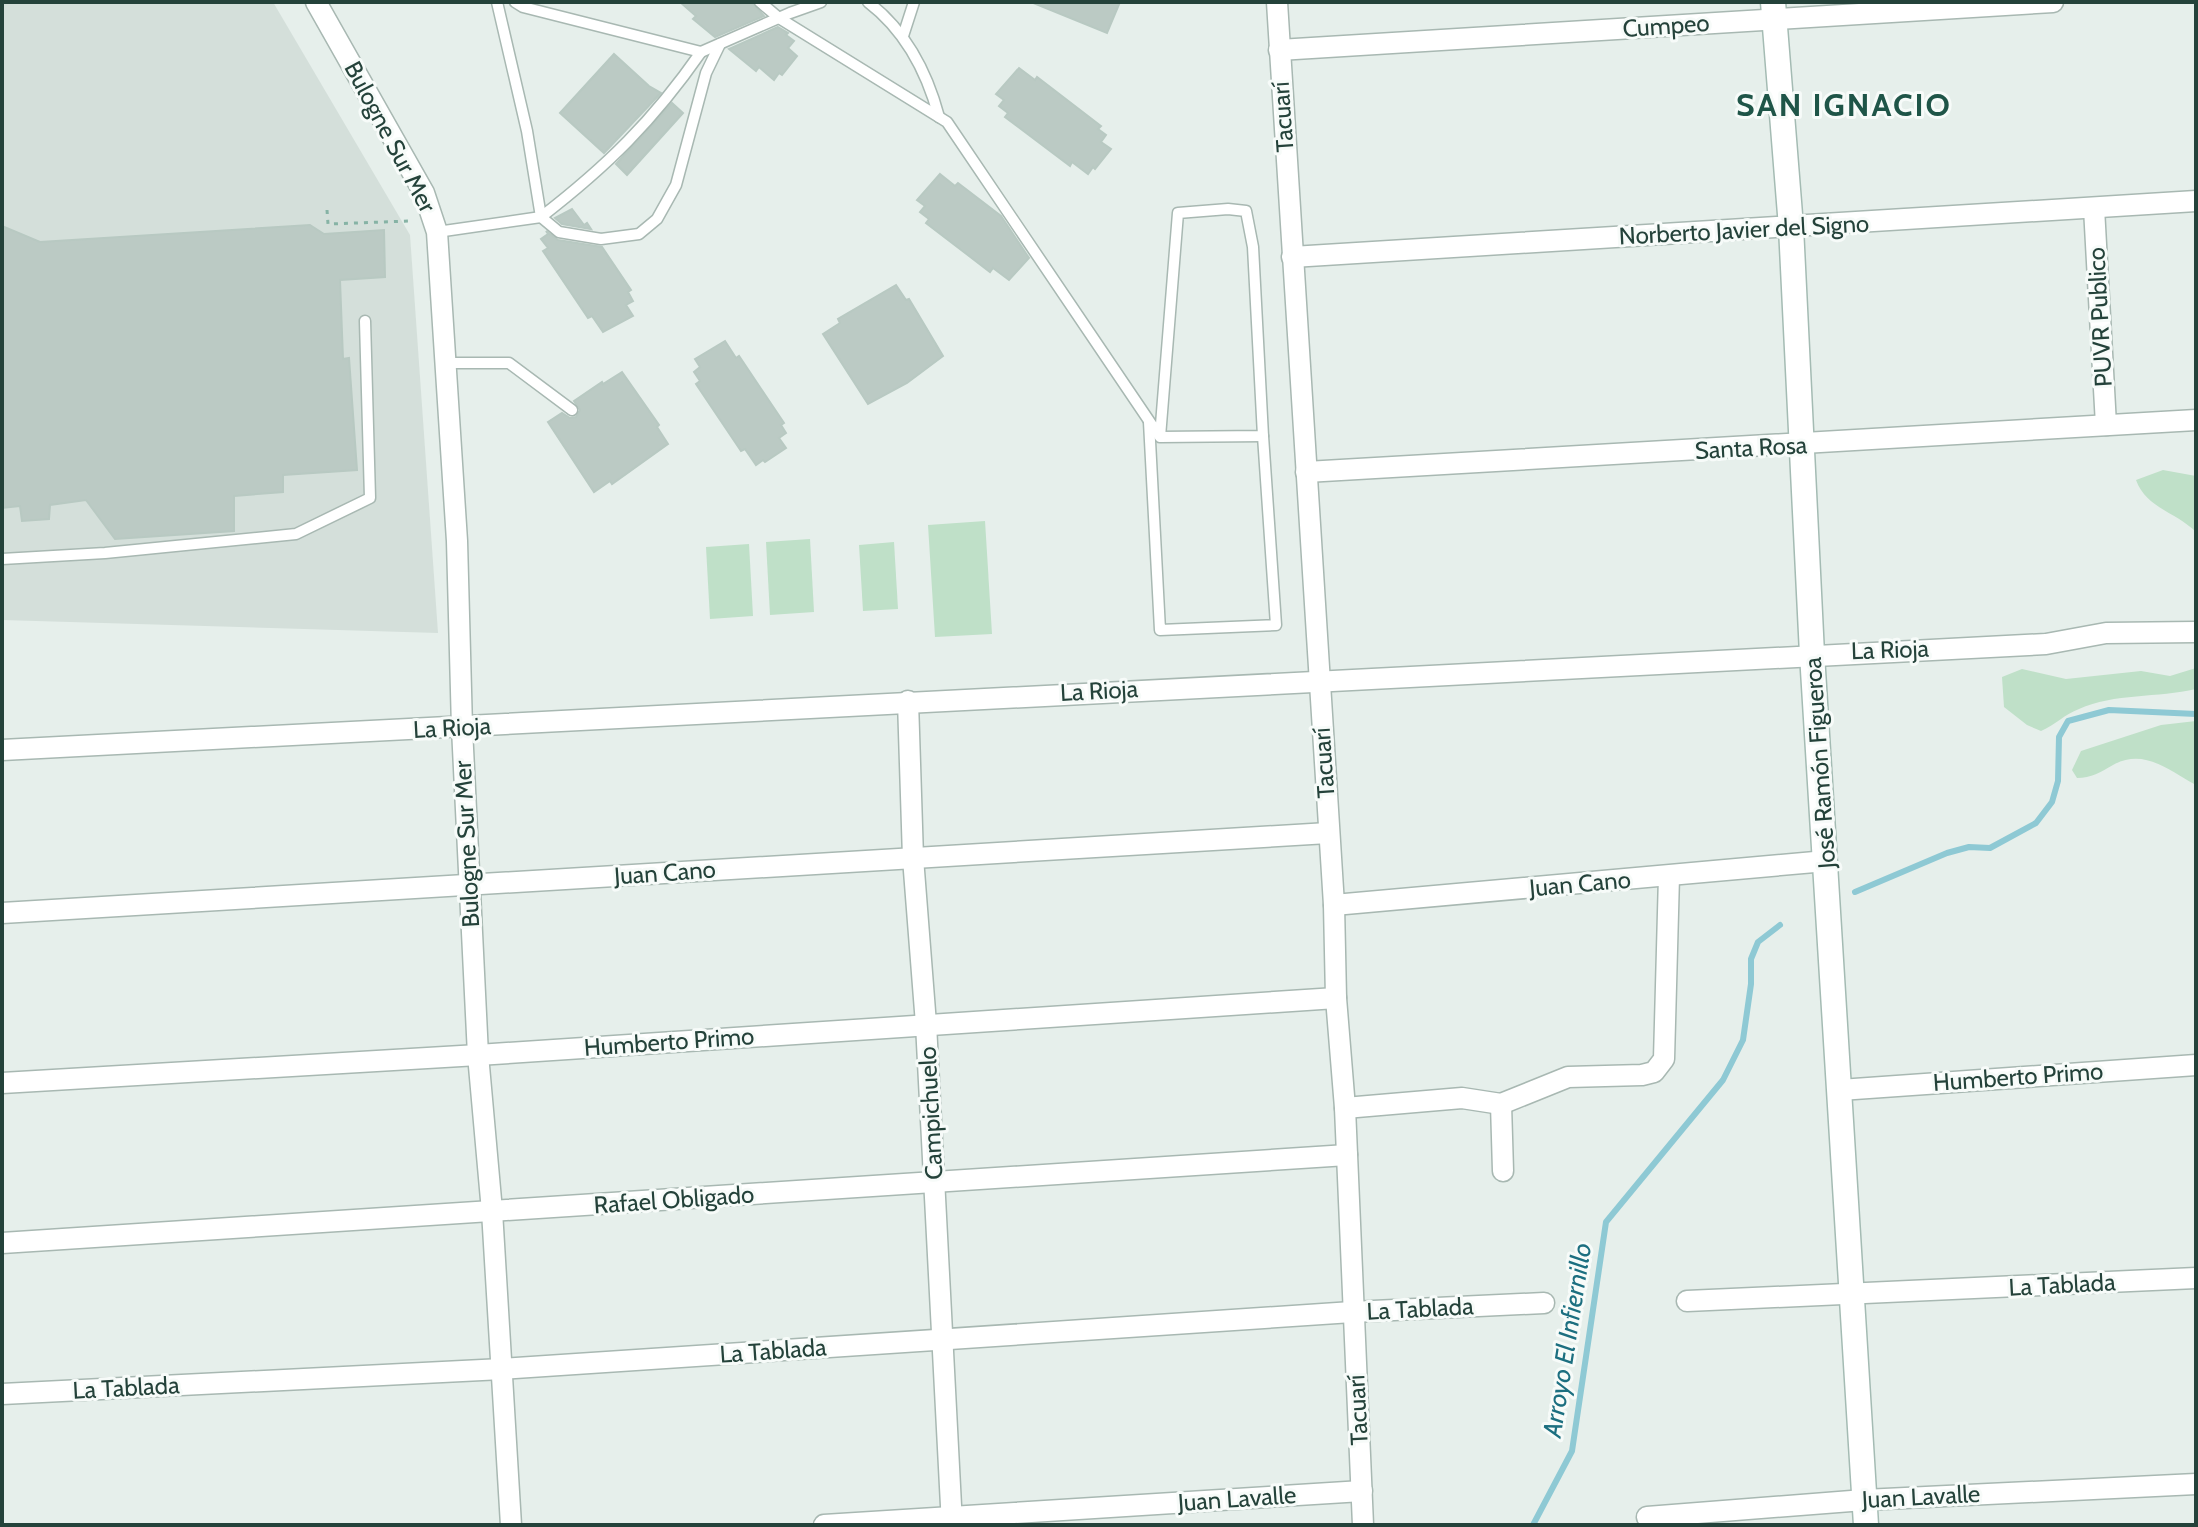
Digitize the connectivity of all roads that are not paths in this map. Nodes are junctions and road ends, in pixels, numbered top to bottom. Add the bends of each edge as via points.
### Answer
1 (316, 2) edge
2 (497, 2) edge
3 (515, 2) edge
4 (760, 2) edge
5 (821, 2) edge
6 (868, 2) edge
7 (914, 2) edge
8 (1277, 2) edge
9 (2053, 2) edge
10 (1774, 11) edge
11 (779, 18) junction
12 (903, 36) junction
13 (720, 44) junction
14 (1279, 50) junction
15 (701, 52) junction
16 (939, 117) junction
17 (2196, 201) edge
18 (2094, 208) junction
19 (541, 217) junction
20 (436, 226) junction
21 (1791, 227) junction
22 (1292, 257) junction
23 (365, 321) dead end
24 (445, 363) junction
25 (572, 410) dead end
26 (2196, 420) edge
27 (1149, 421) junction
28 (2106, 425) junction
29 (1263, 436) junction
30 (1160, 437) junction
31 (1802, 445) junction
32 (1306, 472) junction
33 (2, 559) edge
34 (2196, 632) edge
35 (1812, 654) junction
36 (1319, 679) junction
37 (908, 701) junction
38 (462, 728) junction
39 (2, 750) edge
40 (1328, 833) junction
41 (913, 858) junction
42 (1826, 861) junction
43 (1669, 876) junction
44 (469, 885) junction
45 (1334, 905) junction
46 (2, 913) edge
47 (1336, 998) junction
48 (926, 1024) junction
49 (478, 1055) junction
50 (2196, 1065) edge
51 (2, 1083) edge
52 (1840, 1090) junction
53 (1501, 1104) junction
54 (1345, 1108) junction
55 (1347, 1155) junction
56 (1503, 1171) dead end
57 (935, 1183) junction
58 (492, 1211) junction
59 (2, 1243) edge
60 (2196, 1278) edge
61 (1852, 1296) junction
62 (1687, 1301) dead end
63 (1544, 1303) dead end
64 (1352, 1312) junction
65 (943, 1340) junction
66 (502, 1369) junction
67 (2, 1394) edge
68 (2196, 1484) edge
69 (1362, 1491) junction
70 (1864, 1500) junction
71 (1647, 1517) dead end
72 (952, 1521) edge
73 (511, 1525) edge
74 (824, 1525) edge
75 (1363, 1525) edge
76 (1866, 1525) edge

1 - 20 street, Bulogne Sur Mer via 424,193
2 - 19 lane
3 - 15 lane
4 - 11 lane
5 - 11 lane
6 - 12 lane
7 - 12 lane
8 - 14 street, Tacuarí
9 - 10 street, Cumpeo
10 - 14 street, Cumpeo
10 - 21 main road, José Ramón Figueroa
11 - 13 lane
11 - 16 lane
12 - 16 lane via 933,93
13 - 15 lane
13 - 19 lane via 706,73 676,185 657,219 639,234 601,239 559,232
14 - 22 street, Tacuarí
15 - 19 lane via 632,140
16 - 27 lane
17 - 18 street, Norberto Javier del Signo
18 - 21 street, Norberto Javier del Signo
18 - 28 street, PUVR Publico
19 - 20 lane
20 - 24 street, Bulogne Sur Mer
21 - 22 street, Norberto Javier del Signo
21 - 31 main road, José Ramón Figueroa
22 - 32 street, Tacuarí
23 - 33 lane via 370,498 296,534
24 - 25 lane via 509,363
24 - 38 street, Bulogne Sur Mer
26 - 28 street, Santa Rosa
27 - 29 lane via 1160,630 1276,625
27 - 30 lane
28 - 31 street, Santa Rosa
29 - 30 lane
29 - 30 lane via 1253,247 1246,211 1228,209 1178,213
31 - 32 street, Santa Rosa
31 - 35 main road, José Ramón Figueroa
32 - 36 street, Tacuarí
34 - 35 street, La Rioja via 2106,633 2046,644
35 - 36 street, La Rioja
35 - 42 main road, José Ramón Figueroa
36 - 37 street, La Rioja
36 - 40 street, Tacuarí
37 - 38 street, La Rioja
37 - 41 street, Campichuelo
38 - 39 street, La Rioja
38 - 44 street, Bulogne Sur Mer
40 - 41 street, Juan Cano
40 - 45 street, Tacuarí
41 - 44 street, Juan Cano
41 - 48 street, Campichuelo
42 - 43 street, Juan Cano
42 - 52 main road, José Ramón Figueroa
43 - 45 street, Juan Cano
43 - 53 street via 1660,1067 1642,1075 1568,1077
44 - 46 street, Juan Cano
44 - 49 street, Bulogne Sur Mer
45 - 47 street, Tacuarí
47 - 48 street, Humberto Primo
47 - 54 street, Tacuarí
48 - 49 street, Humberto Primo
48 - 57 street, Campichuelo
49 - 51 street, Humberto Primo
49 - 58 street, Bulogne Sur Mer
50 - 52 street, Humberto Primo
52 - 61 main road, José Ramón Figueroa
53 - 54 street via 1462,1098
53 - 56 street
54 - 55 street, Tacuarí
55 - 57 street, Rafael Obligado
55 - 64 street, Tacuarí
57 - 58 street, Rafael Obligado
57 - 65 street, Campichuelo
58 - 59 street, Rafael Obligado
58 - 66 street, Bulogne Sur Mer
60 - 61 street, La Tablada
61 - 62 street, La Tablada
61 - 70 main road, José Ramón Figueroa
63 - 64 street, La Tablada
64 - 65 street, La Tablada
64 - 69 street, Tacuarí
65 - 66 street, La Tablada
65 - 72 street, Campichuelo
66 - 67 street, La Tablada
66 - 73 street, Bulogne Sur Mer
68 - 70 street, Juan Lavalle
69 - 72 street, Juan Lavalle
69 - 75 street, Tacuarí
70 - 71 street, Juan Lavalle
70 - 76 main road, José Ramón Figueroa
72 - 74 street, Juan Lavalle

